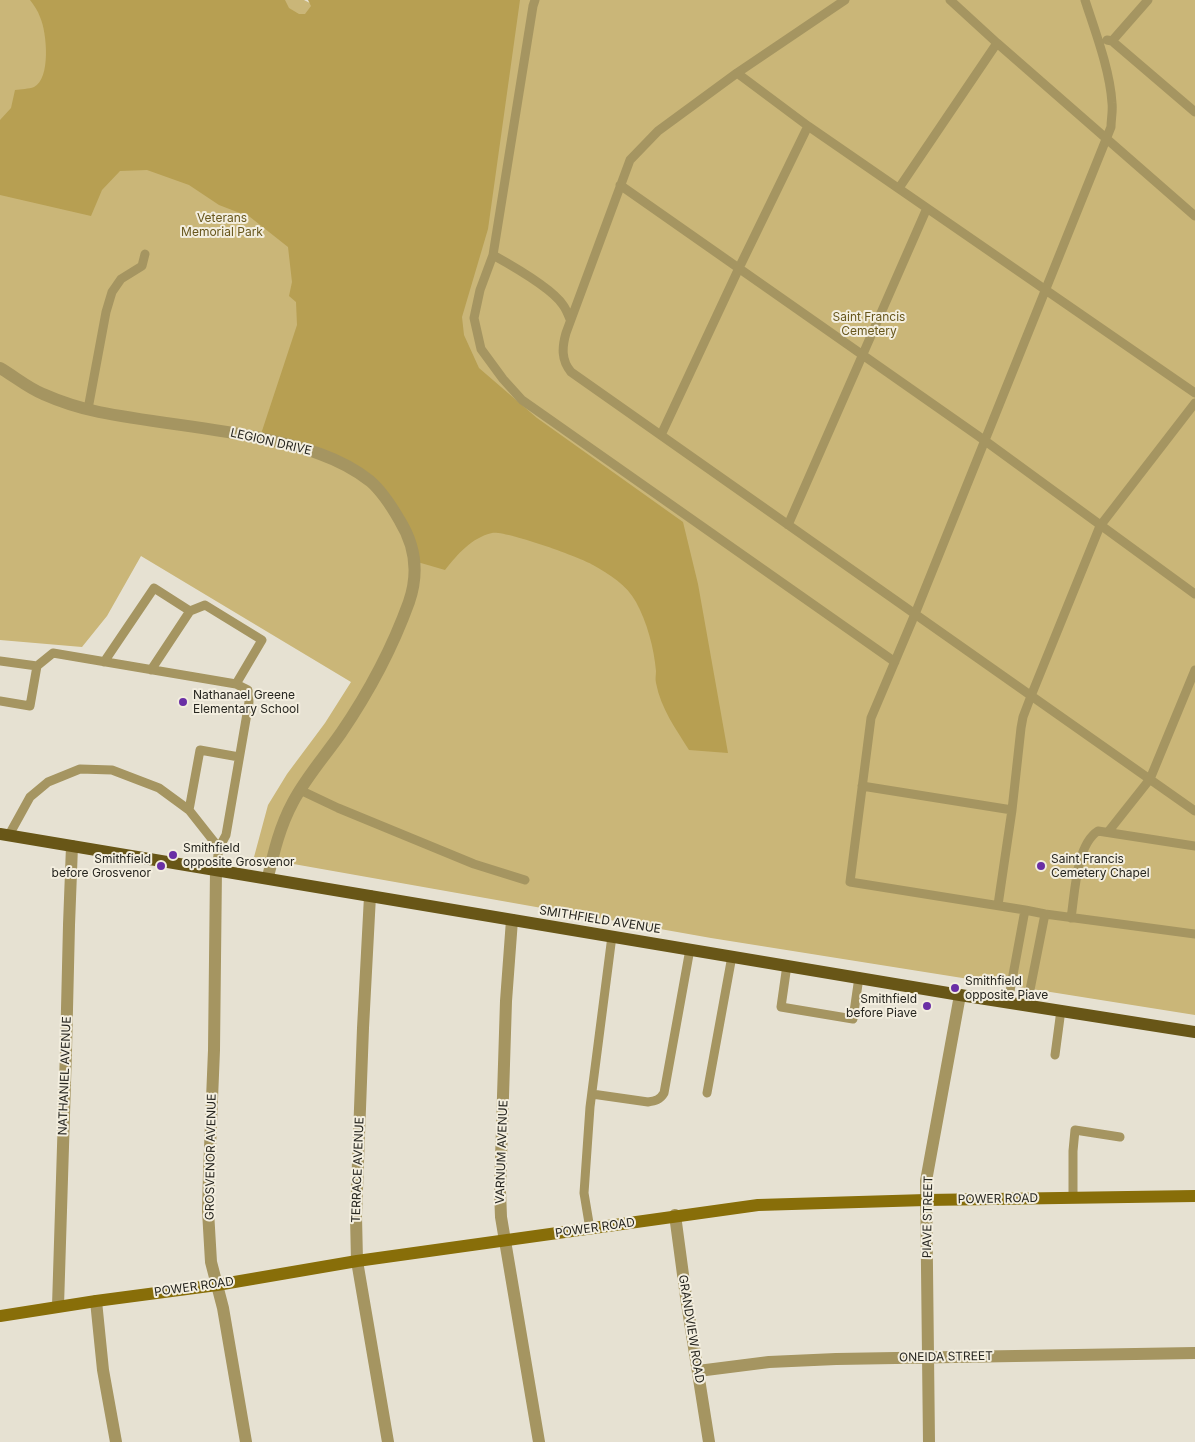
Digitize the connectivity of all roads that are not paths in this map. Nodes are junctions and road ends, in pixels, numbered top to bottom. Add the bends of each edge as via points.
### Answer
1 (535, 0) edge
2 (845, 0) edge
3 (950, 0) edge
4 (1085, 0) edge
5 (1148, 0) edge
6 (1098, 38) junction
7 (1112, 41) junction
8 (997, 43) junction
9 (737, 73) junction
10 (1195, 112) edge
11 (808, 126) junction
12 (1106, 140) junction
13 (620, 185) junction
14 (899, 188) junction
15 (927, 208) junction
16 (1195, 216) edge
17 (145, 254) dead end
18 (493, 255) junction
19 (739, 268) junction
20 (1045, 289) junction
21 (570, 319) junction
22 (862, 356) junction
23 (0, 368) edge
24 (1195, 393) edge
25 (1195, 403) edge
26 (88, 409) junction
27 (661, 435) junction
28 (984, 440) junction
29 (788, 525) junction
30 (1100, 526) junction
31 (1195, 594) edge
32 (190, 611) junction
33 (914, 614) junction
34 (0, 661) edge
35 (104, 662) junction
36 (894, 662) junction
37 (37, 666) junction
38 (151, 670) junction
39 (1195, 670) edge
40 (236, 684) junction
41 (1031, 696) junction
42 (0, 701) edge
43 (239, 757) junction
44 (1150, 779) junction
45 (862, 786) junction
46 (300, 790) junction
47 (189, 810) junction
48 (1012, 810) junction
49 (1195, 811) edge
50 (1108, 832) junction
51 (4, 835) edge
52 (72, 846) junction
53 (1195, 846) edge
54 (218, 848) junction
55 (216, 869) junction
56 (268, 878) junction
57 (525, 880) dead end
58 (370, 896) junction
59 (998, 905) junction
60 (1025, 910) junction
61 (1044, 914) junction
62 (1071, 918) junction
63 (512, 920) junction
64 (1195, 934) edge
65 (612, 936) junction
66 (690, 949) junction
67 (732, 956) junction
68 (786, 965) junction
69 (859, 977) junction
70 (960, 995) junction
71 (1008, 1002) junction
72 (1027, 1005) junction
73 (1061, 1010) junction
74 (1195, 1032) edge
75 (1055, 1055) dead end
76 (707, 1093) dead end
77 (592, 1094) junction
78 (1120, 1137) dead end
79 (1195, 1196) edge
80 (1073, 1198) junction
81 (926, 1200) junction
82 (675, 1216) junction
83 (590, 1229) junction
84 (506, 1240) junction
85 (357, 1261) junction
86 (217, 1285) junction
87 (96, 1301) junction
88 (58, 1306) junction
89 (0, 1316) edge
90 (1195, 1353) edge
91 (928, 1357) junction
92 (698, 1371) junction
93 (116, 1442) edge
94 (246, 1442) edge
95 (388, 1442) edge
96 (539, 1442) edge
97 (709, 1442) edge
98 (929, 1442) edge

1 - 18 lane
2 - 9 lane
3 - 8 lane
4 - 6 lane
5 - 7 lane
6 - 7 lane
6 - 12 lane via 1112,104 1111,127
7 - 10 lane
8 - 12 lane
8 - 14 lane
9 - 11 lane
9 - 13 lane via 643,145 630,160
11 - 14 lane
11 - 19 lane
12 - 16 lane
12 - 20 lane
13 - 19 lane
13 - 21 lane
14 - 15 lane
15 - 20 lane
15 - 22 lane
17 - 26 lane via 142,266 121,280 112,292
18 - 21 lane via 545,288 563,304
18 - 36 lane via 474,318 481,350 522,400
19 - 22 lane
19 - 27 lane
20 - 24 lane
20 - 28 lane
21 - 27 lane via 563,344 565,365
22 - 28 lane
22 - 29 lane
23 - 26 street, LEGION DRIVE via 42,394
25 - 30 lane
26 - 46 street, LEGION DRIVE via 233,432 299,446 324,455 357,472 378,489 406,530 414,554 414,575 410,599 399,627 361,702
27 - 29 lane
28 - 30 lane
28 - 33 lane
29 - 33 lane
30 - 31 lane
30 - 41 lane
32 - 35 lane via 154,588
32 - 38 lane
32 - 40 lane via 205,605 262,640
33 - 36 lane
33 - 41 lane
34 - 37 lane
35 - 37 lane via 53,653
35 - 38 lane
36 - 45 lane via 871,718
37 - 42 lane via 30,706
38 - 40 lane
39 - 44 lane
40 - 43 lane via 248,690 249,702
41 - 44 lane
41 - 48 lane via 1021,728
43 - 47 lane via 200,750
43 - 54 lane via 226,835
44 - 49 lane
44 - 50 lane
45 - 48 lane
45 - 59 lane via 850,882
46 - 56 street, LEGION DRIVE via 281,827
46 - 57 lane via 474,864
47 - 51 lane via 159,788 112,770 80,769 48,782 30,797
47 - 54 lane
48 - 59 lane
50 - 53 lane
50 - 62 lane via 1098,831 1091,835 1084,846
51 - 52 main road, SMITHFIELD AVENUE
52 - 55 main road, SMITHFIELD AVENUE
52 - 88 street, NATHANIEL AVENUE
54 - 55 lane
55 - 56 main road, SMITHFIELD AVENUE
55 - 86 street, GROSVENOR AVENUE via 208,1211 211,1262
56 - 58 main road, SMITHFIELD AVENUE
58 - 63 main road, SMITHFIELD AVENUE
58 - 85 street, TERRACE AVENUE via 356,1216
59 - 60 lane
60 - 61 lane
60 - 71 lane
61 - 62 lane
61 - 72 lane
62 - 64 lane
63 - 65 main road, SMITHFIELD AVENUE
63 - 84 street, VARNUM AVENUE via 500,1191
65 - 66 main road, SMITHFIELD AVENUE
65 - 77 lane
66 - 67 main road, SMITHFIELD AVENUE
66 - 77 lane via 662,1098 648,1102
67 - 68 main road, SMITHFIELD AVENUE
67 - 76 lane
68 - 69 main road, SMITHFIELD AVENUE
68 - 69 lane via 782,1007 853,1019
69 - 70 main road, SMITHFIELD AVENUE
70 - 71 main road, SMITHFIELD AVENUE
70 - 81 street, PIAVE STREET via 926,1181
71 - 72 main road, SMITHFIELD AVENUE
72 - 73 main road, SMITHFIELD AVENUE
73 - 74 main road, SMITHFIELD AVENUE
73 - 75 lane
77 - 83 lane via 584,1193
78 - 80 lane via 1075,1130
79 - 80 main road, POWER ROAD
80 - 81 main road, POWER ROAD
81 - 82 main road, POWER ROAD via 781,1203
81 - 91 street, PIAVE STREET
82 - 83 main road, POWER ROAD
82 - 92 street, GRANDVIEW ROAD
83 - 84 main road, POWER ROAD
84 - 85 main road, POWER ROAD
84 - 96 street, VARNUM AVENUE
85 - 86 main road, POWER ROAD
85 - 95 street, TERRACE AVENUE
86 - 87 main road, POWER ROAD
86 - 94 street, GROSVENOR AVENUE
87 - 88 main road, POWER ROAD
87 - 93 street
88 - 89 main road, POWER ROAD
90 - 91 street, ONEIDA STREET
91 - 92 street, ONEIDA STREET via 769,1362
91 - 98 street, PIAVE STREET
92 - 97 street, GRANDVIEW ROAD

